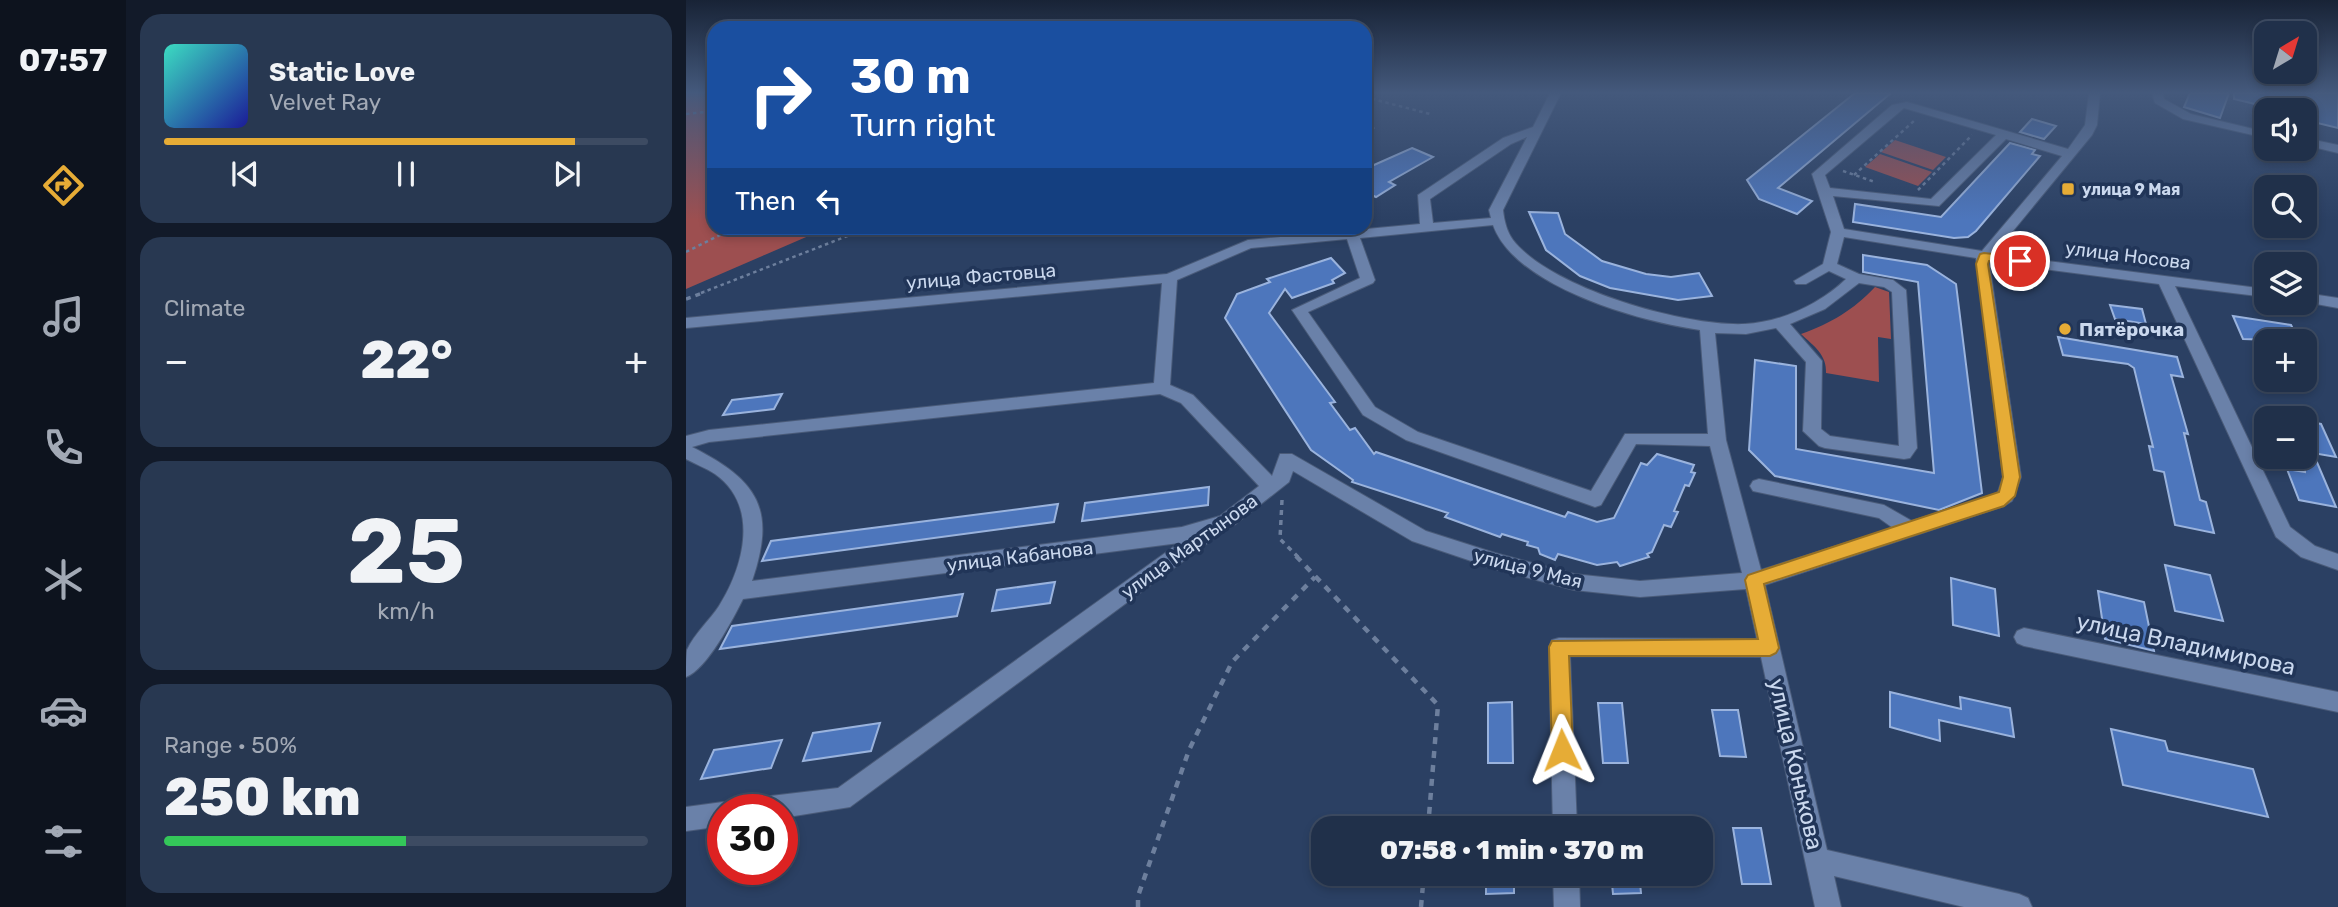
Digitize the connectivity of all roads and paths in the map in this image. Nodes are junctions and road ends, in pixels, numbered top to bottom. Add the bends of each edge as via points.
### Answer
1 (1523, 135) edge
2 (1535, 135) edge
3 (1863, 135) edge
4 (1899, 135) edge
5 (1971, 135) edge
6 (2003, 135) edge
7 (2008, 135) edge
8 (2084, 135) edge
9 (2317, 145) edge
10 (2338, 149) edge
11 (2070, 155) junction
12 (1854, 175) dead end
13 (1825, 191) junction
14 (1912, 195) dead end
15 (1497, 221) junction
16 (1427, 227) junction
17 (1372, 232) edge
18 (1838, 232) junction
19 (720, 235) edge
20 (849, 235) edge
21 (1342, 235) edge
22 (1352, 235) edge
23 (686, 252) edge
24 (1984, 257) junction
25 (1829, 266) junction
26 (1170, 278) junction
27 (1856, 278) junction
28 (2164, 278) junction
29 (1801, 281) dead end
30 (2254, 291) edge
31 (686, 299) edge
32 (2317, 300) edge
33 (2338, 303) edge
34 (1779, 321) junction
35 (686, 323) edge
36 (1707, 325) junction
37 (1162, 388) junction
38 (1717, 440) junction
39 (686, 442) edge
40 (686, 451) edge
41 (1280, 474) junction
42 (1759, 486) dead end
43 (1221, 523) junction
44 (1911, 530) junction
45 (2338, 562) edge
46 (1315, 577) junction
47 (1754, 580) junction
48 (739, 591) junction
49 (2024, 638) dead end
50 (1770, 648) junction
51 (686, 667) edge
52 (2338, 702) edge
53 (798, 804) edge
54 (707, 816) edge
55 (1429, 816) edge
56 (1565, 816) edge
57 (686, 819) edge
58 (1817, 860) junction
59 (1423, 886) edge
60 (1566, 886) edge
61 (1138, 907) edge
62 (1421, 907) edge
63 (1567, 907) edge
64 (1828, 907) edge
65 (2019, 907) edge

1 - 16 street via 1507,141 1423,198
2 - 15 street via 1496,210
3 - 13 street via 1818,174
4 - 12 path
5 - 14 path
6 - 13 street via 1934,203
7 - 11 street
8 - 11 street
9 - 10 street
11 - 24 street
13 - 18 street
15 - 16 street, улица Фастовца
15 - 36 street via 1510,246 1526,261 1571,288 1625,307
16 - 17 street, улица Фастовца
18 - 24 street, улица Носова
18 - 25 street
19 - 23 path
20 - 31 path
21 - 26 street, улица Фастовца via 1248,244
22 - 38 street via 1368,280 1299,310 1370,411 1412,436 1595,500 1631,438
24 - 28 street, улица Носова
24 - 44 street, улица 9 Мая via 2011,486 1998,501
25 - 27 street
25 - 29 street
26 - 35 street, улица Фастовца
26 - 37 street
27 - 34 street via 1823,304
27 - 34 street via 1888,283 1899,290 1908,448 1903,453 1816,437 1812,431 1815,361
28 - 30 street, улица Носова
28 - 45 street via 2283,532 2302,550
32 - 33 street
34 - 36 street via 1745,330
36 - 38 street, улица Конькова
37 - 39 street
37 - 41 street, улица Мартынова via 1187,399
38 - 47 street, улица Конькова
40 - 48 street via 715,462 746,491 756,535
41 - 43 street, улица Кабанова
41 - 46 path via 1280,539
41 - 47 street, улица 9 Мая via 1419,536 1574,582 1640,589
42 - 44 street via 1884,512
43 - 48 street, улица Кабанова via 1182,535
43 - 53 street, улица Мартынова via 842,799
44 - 47 street, улица 9 Мая
46 - 55 path via 1438,705
46 - 61 path via 1232,662 1189,750
47 - 50 street, улица Конькова
48 - 51 street via 714,633
49 - 52 street, улица Владимирова
50 - 56 street via 1559,647
50 - 58 street, улица Конькова
54 - 57 street
58 - 64 street, улица Конькова
58 - 65 street
59 - 62 path
60 - 63 street

